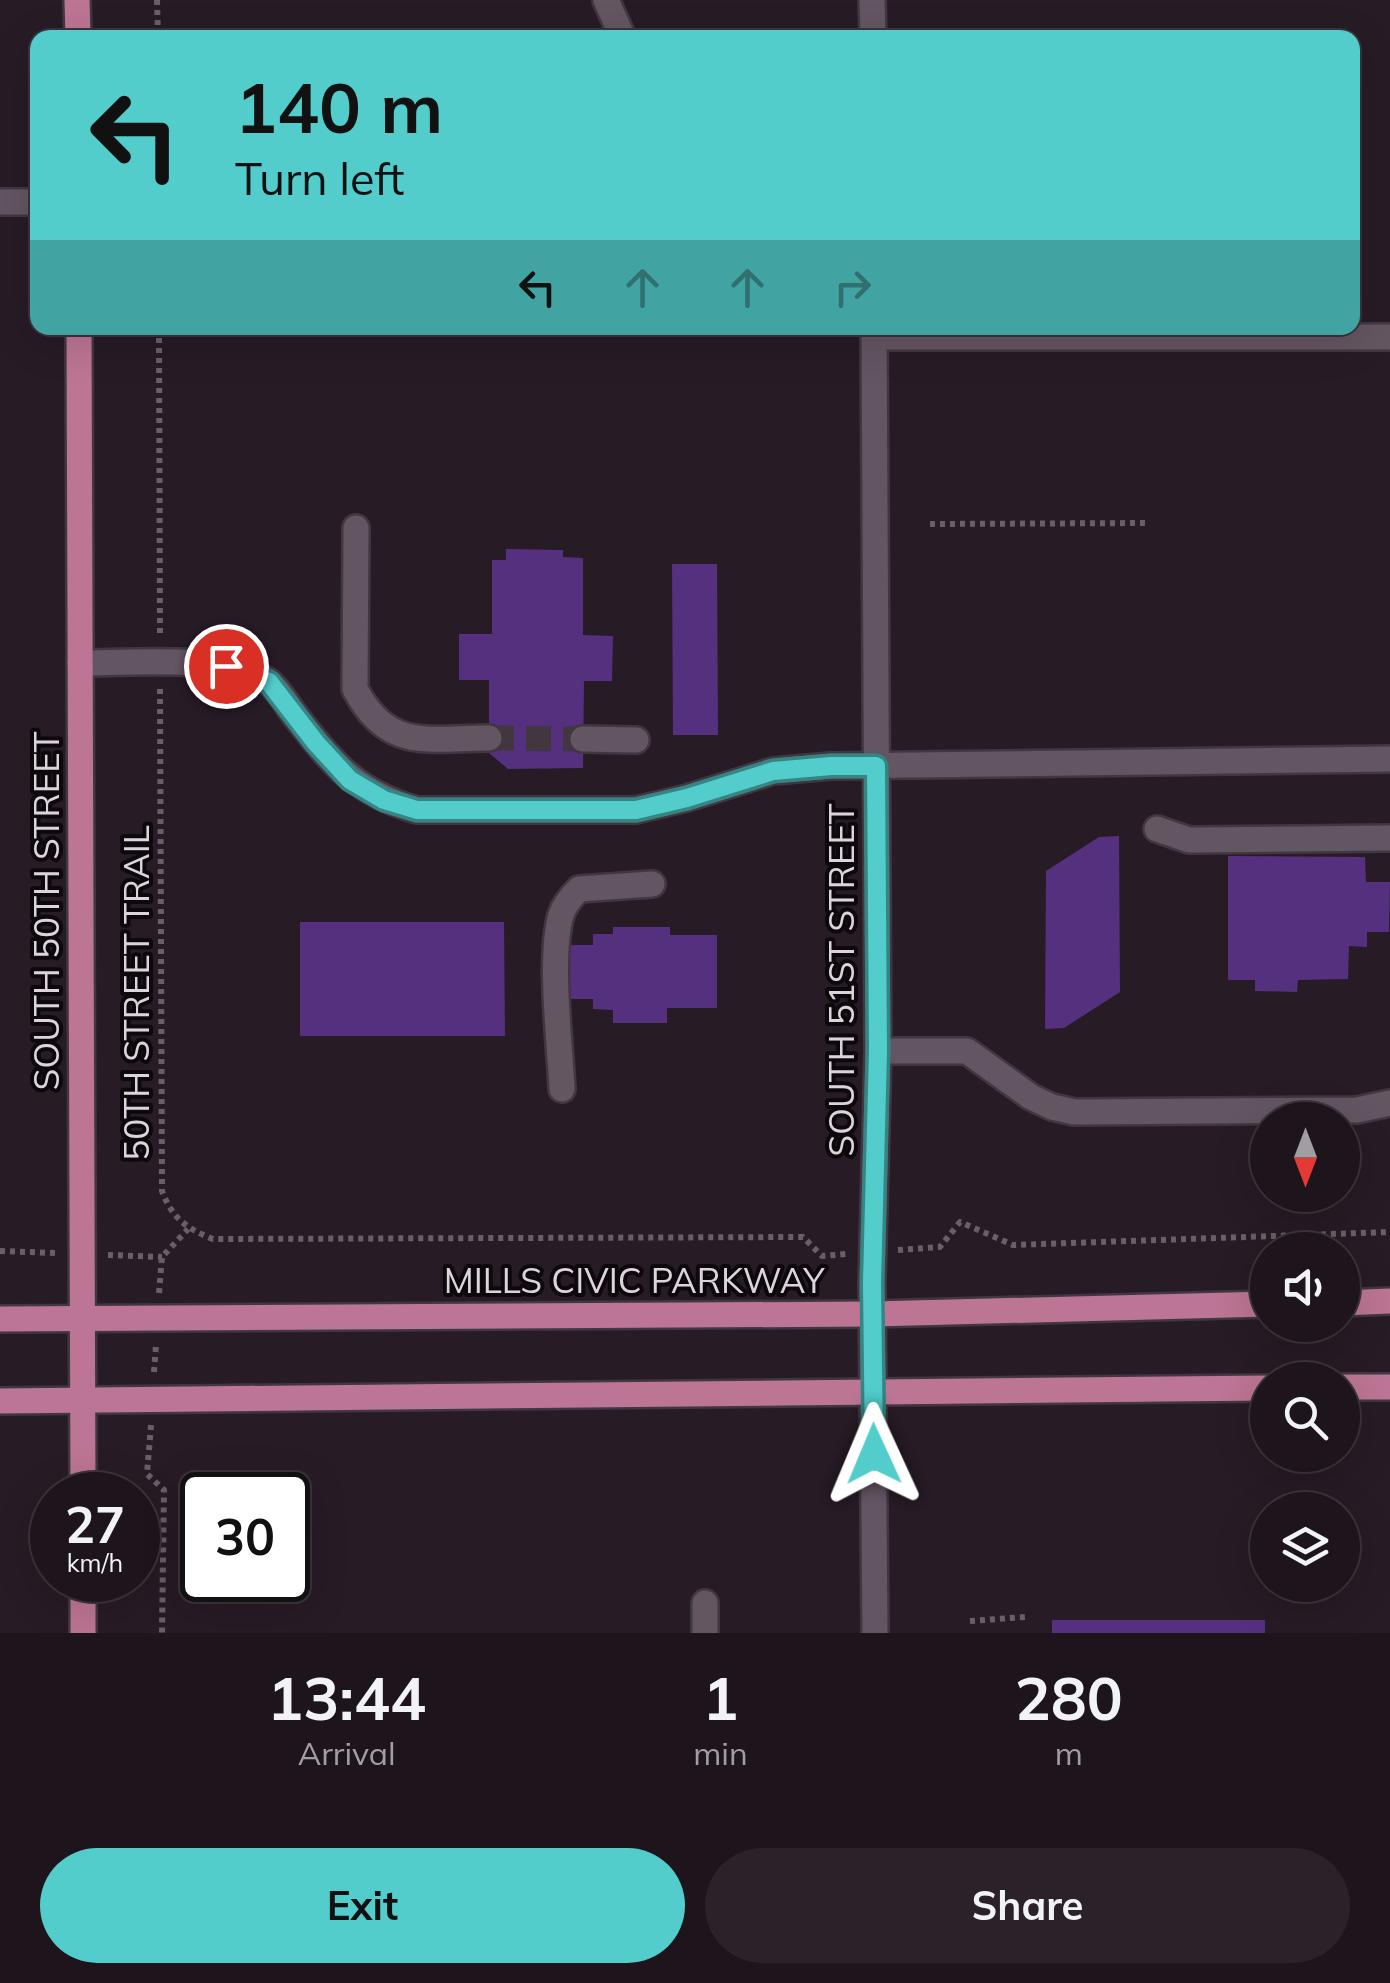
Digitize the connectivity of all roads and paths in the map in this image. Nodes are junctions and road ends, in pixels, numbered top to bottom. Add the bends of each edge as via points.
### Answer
1 (77, 0) edge
2 (158, 0) edge
3 (606, 0) edge
4 (872, 0) edge
5 (78, 30) edge
6 (158, 30) edge
7 (619, 30) edge
8 (873, 30) edge
9 (0, 202) edge
10 (30, 202) edge
11 (79, 335) edge
12 (159, 335) edge
13 (874, 335) edge
14 (1132, 335) edge
15 (1390, 338) edge
16 (1149, 522) dead end
17 (930, 524) dead end
18 (356, 528) dead end
19 (80, 663) junction
20 (160, 663) junction
21 (489, 738) tunnel mouth
22 (584, 739) tunnel mouth
23 (636, 740) dead end
24 (1390, 759) edge
25 (876, 766) junction
26 (1157, 830) dead end
27 (1390, 838) edge
28 (652, 884) dead end
29 (878, 1051) junction
30 (562, 1089) dead end
31 (1390, 1103) edge
32 (188, 1229) junction
33 (1390, 1232) edge
34 (940, 1247) dead end
35 (822, 1256) dead end
36 (1360, 1302) edge
37 (1390, 1302) edge
38 (1250, 1304) edge
39 (873, 1314) junction
40 (158, 1317) junction
41 (83, 1318) junction
42 (0, 1319) edge
43 (1390, 1386) edge
44 (1360, 1387) edge
45 (1250, 1388) edge
46 (873, 1394) junction
47 (83, 1400) junction
48 (152, 1400) junction
49 (0, 1401) edge
50 (83, 1472) edge
51 (83, 1602) edge
52 (705, 1603) dead end
53 (1026, 1617) dead end
54 (970, 1621) dead end
55 (83, 1633) edge
56 (162, 1633) edge
57 (706, 1633) edge
58 (875, 1633) edge

1 - 5 main road
2 - 6 path
3 - 7 street
4 - 8 street
9 - 10 street
11 - 19 main road, SOUTH 50TH STREET
12 - 20 path, 50TH STREET TRAIL
13 - 25 street, SOUTH 51ST STREET
14 - 15 street
16 - 17 path
18 - 21 street via 356,689 366,708 379,724 413,738
19 - 20 street
19 - 41 main road, SOUTH 50TH STREET
20 - 25 street via 226,666 269,682 350,780 417,810 636,810 773,771
20 - 32 path, 50TH STREET TRAIL via 162,1190
22 - 23 street
24 - 25 street
25 - 29 street, SOUTH 51ST STREET
26 - 27 street via 1189,840
28 - 30 street via 579,889 561,915
29 - 31 street via 968,1051 1031,1096 1074,1112 1357,1110
29 - 39 street, SOUTH 51ST STREET
32 - 35 path via 213,1239 803,1236
32 - 40 path via 162,1257
33 - 34 path via 1013,1246 960,1222
36 - 37 main road
38 - 39 main road, MILLS CIVIC PARKWAY
39 - 40 main road, MILLS CIVIC PARKWAY
39 - 46 street, SOUTH 51ST STREET
40 - 41 main road, MILLS CIVIC PARKWAY
40 - 48 path
41 - 42 main road, MILLS CIVIC PARKWAY
41 - 47 main road, SOUTH 50TH STREET
43 - 44 main road
45 - 46 main road
46 - 48 main road
46 - 58 street, SOUTH 51ST STREET
47 - 48 main road
47 - 49 main road
47 - 50 main road, SOUTH 50TH STREET
48 - 56 path via 147,1474 164,1490
51 - 55 main road
52 - 57 street
53 - 54 path

